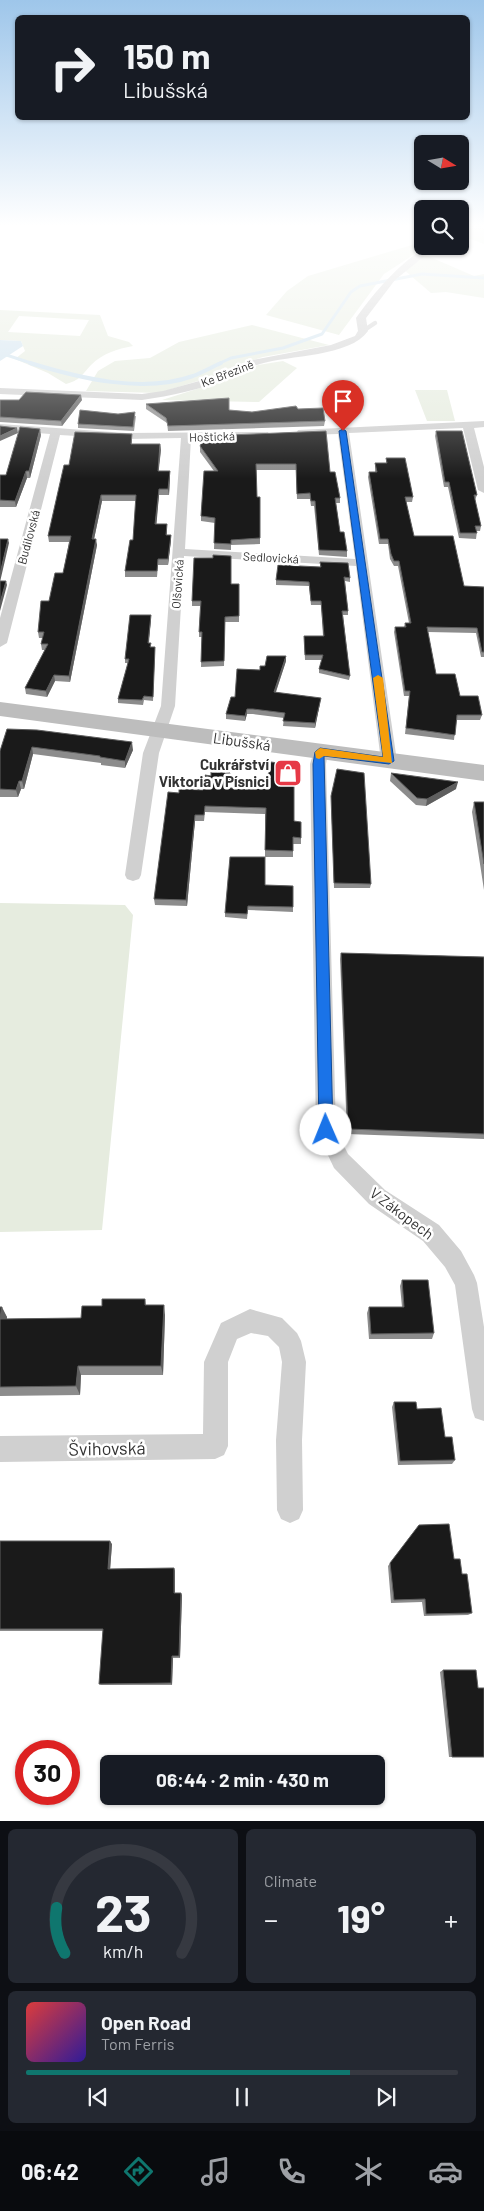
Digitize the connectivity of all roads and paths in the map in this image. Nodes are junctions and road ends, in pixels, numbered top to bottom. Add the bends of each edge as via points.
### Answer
1 (367, 309) edge
2 (375, 323) dead end
3 (363, 331) junction
4 (0, 391) edge
5 (484, 424) edge
6 (468, 425) junction
7 (0, 427) edge
8 (343, 431) junction
9 (56, 432) junction
10 (294, 433) edge
11 (274, 434) edge
12 (186, 436) junction
13 (484, 490) edge
14 (179, 552) junction
15 (362, 563) junction
16 (0, 643) edge
17 (0, 709) edge
18 (158, 730) junction
19 (320, 752) junction
20 (389, 761) junction
21 (484, 773) edge
22 (132, 875) dead end
23 (484, 1409) edge
24 (0, 1449) edge
25 (290, 1510) dead end

1 - 3 street via 360,318
2 - 3 lane
3 - 4 street, Ke Březině via 358,338 333,347 256,362 224,377 164,394 125,398
5 - 6 street
6 - 8 street
6 - 13 street
7 - 9 street, Hoštická
8 - 10 street
8 - 15 street
9 - 12 street, Hoštická
9 - 16 street, Budilovská
11 - 12 street, Hoštická
12 - 14 street, Olšovická
14 - 15 street, Sedlovická
14 - 18 street, Olšovická via 168,706
15 - 20 street
17 - 18 street, Libušská
18 - 19 street, Libušská
18 - 22 street, Olšovická via 151,753
19 - 20 street, Libušská
19 - 23 street, V Zákopech via 326,1130 341,1161 377,1197 431,1233 453,1258 466,1283
20 - 21 street, Libušská
24 - 25 street, Švihovská via 214,1446 216,1362 229,1331 250,1321 274,1326 289,1341 294,1362 289,1440

